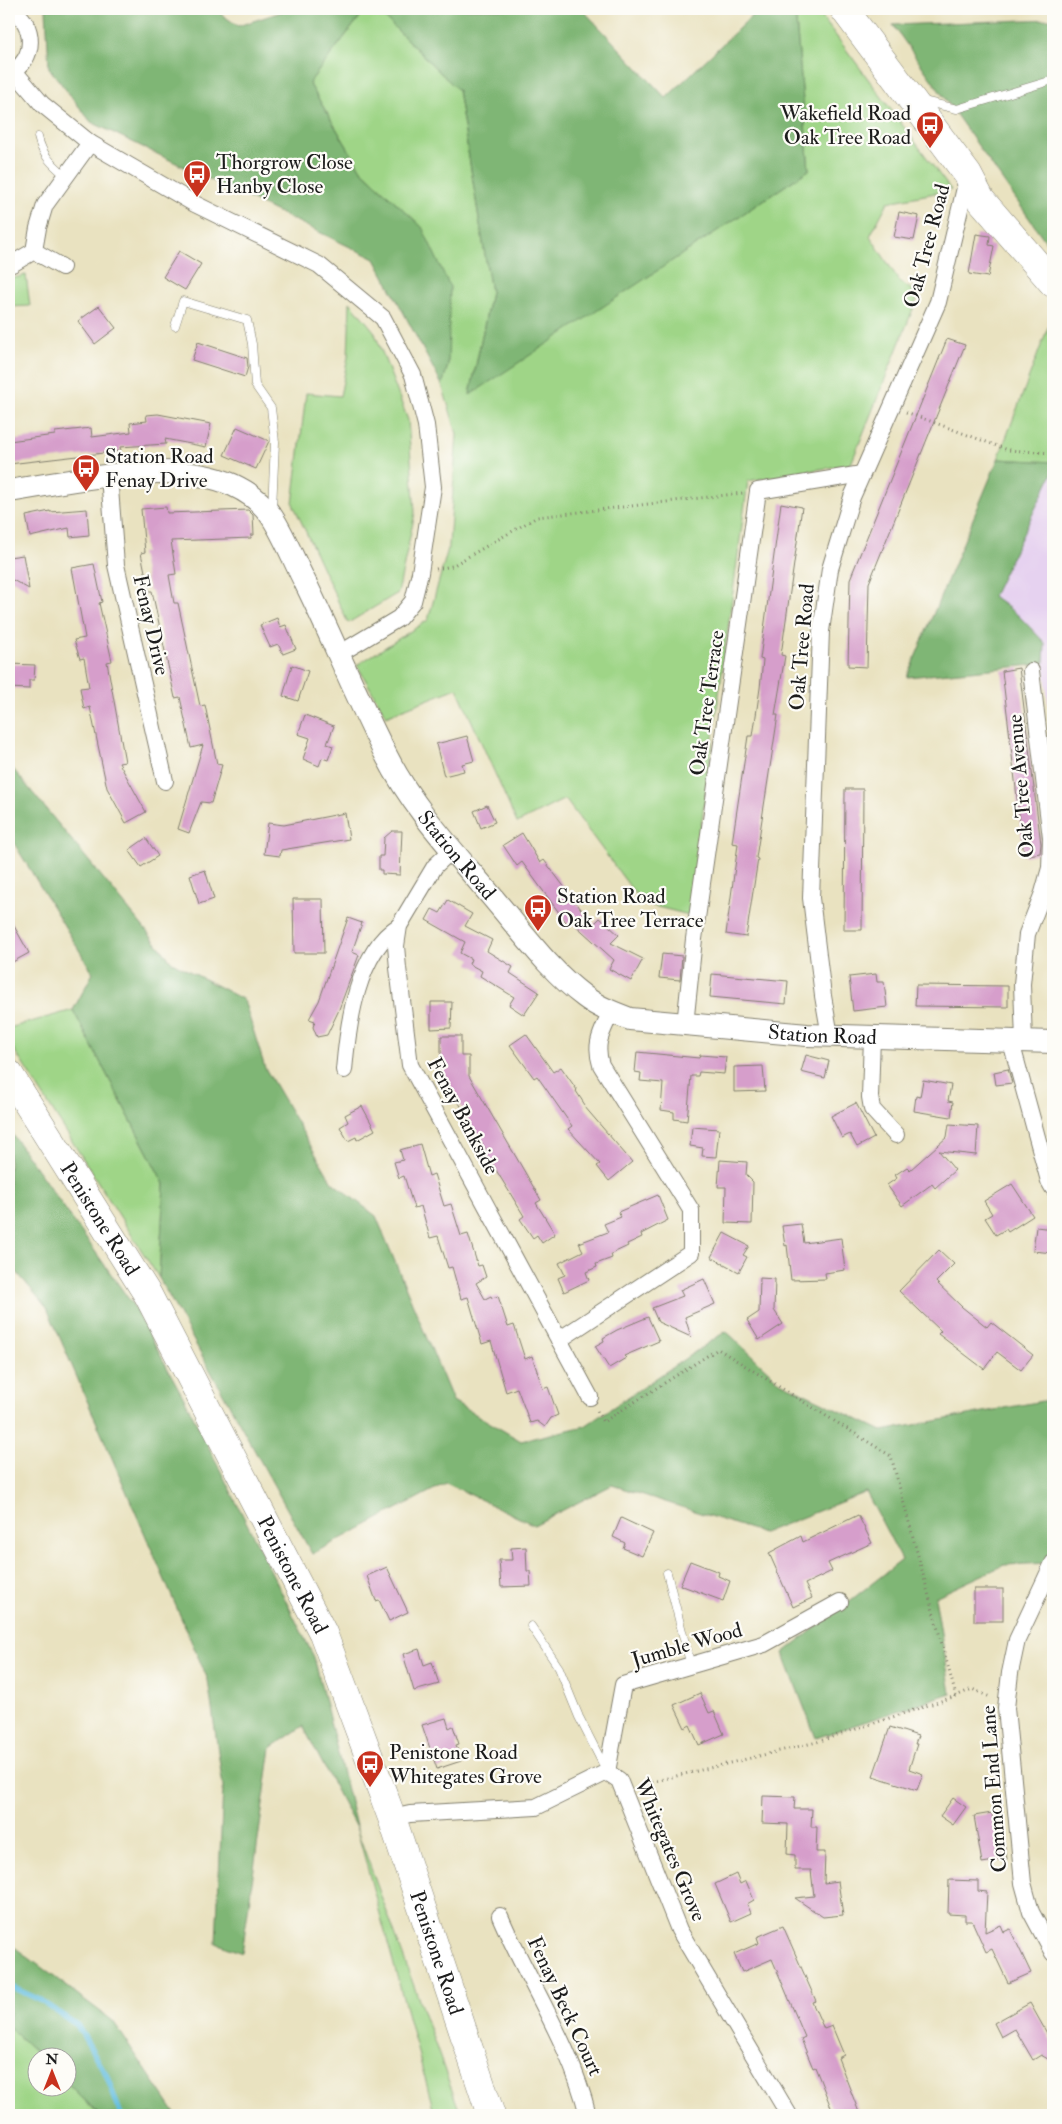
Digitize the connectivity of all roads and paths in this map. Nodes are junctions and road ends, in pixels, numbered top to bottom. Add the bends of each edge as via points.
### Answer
1 (11, 9) edge
2 (844, 9) edge
3 (11, 72) edge
4 (1053, 80) edge
5 (913, 99) junction
6 (38, 137) dead end
7 (90, 143) junction
8 (969, 170) junction
9 (66, 176) junction
10 (34, 251) junction
11 (10, 265) edge
12 (62, 267) dead end
13 (1053, 271) edge
14 (1053, 283) edge
15 (175, 326) dead end
16 (891, 407) junction
17 (1053, 453) edge
18 (862, 474) junction
19 (109, 476) junction
20 (9, 491) edge
21 (758, 491) junction
22 (271, 516) junction
23 (420, 573) junction
24 (339, 654) junction
25 (1031, 671) dead end
26 (165, 781) dead end
27 (452, 850) junction
28 (399, 926) junction
29 (611, 1012) junction
30 (685, 1025) junction
31 (830, 1036) junction
32 (872, 1037) junction
33 (1017, 1042) junction
34 (1053, 1042) edge
35 (344, 1070) dead end
36 (9, 1074) edge
37 (896, 1135) dead end
38 (1053, 1188) edge
39 (559, 1340) junction
40 (590, 1397) joint
41 (1053, 1563) edge
42 (667, 1573) dead end
43 (840, 1602) dead end
44 (531, 1626) dead end
45 (691, 1666) junction
46 (956, 1696) junction
47 (1007, 1704) junction
48 (607, 1772) junction
49 (628, 1799) junction
50 (392, 1818) junction
51 (500, 1916) dead end
52 (1053, 1953) edge
53 (491, 2115) edge
54 (588, 2115) edge
55 (789, 2115) edge

1 - 3 street via 25,21 31,43 22,64
2 - 5 highway
3 - 7 street via 42,104
4 - 5 lane via 957,109
5 - 8 highway
6 - 9 lane via 41,150 50,163
7 - 9 street
7 - 23 street via 194,204 319,265 383,318 413,375 426,425 433,487
8 - 13 highway via 1017,218
8 - 14 highway via 981,200
8 - 16 street, Oak Tree Road via 938,302
9 - 10 street via 45,205
10 - 11 street
10 - 12 street
15 - 22 lane via 183,301 247,320 255,386 271,408 275,442
16 - 17 path via 1008,450
16 - 18 street, Oak Tree Road
18 - 21 street
18 - 31 street, Oak Tree Road via 830,569 821,631 811,898
19 - 20 street, Station Road
19 - 22 street, Station Road via 168,472 214,477 254,497
19 - 26 street, Fenay Drive via 116,565
21 - 23 path via 537,517 452,566
21 - 30 street, Oak Tree Terrace via 694,939
22 - 24 street, Station Road
23 - 24 street via 413,601 399,618
24 - 27 street, Station Road via 403,787
25 - 33 street, Oak Tree Avenue via 1051,838 1050,868 1027,934
27 - 28 street, Fenay Bankside via 435,866
27 - 29 street, Station Road via 565,980 586,998
28 - 35 street via 389,932 371,956 357,992 347,1031
28 - 39 street, Fenay Bankside via 396,946 410,1066
29 - 30 street, Station Road via 630,1019
29 - 39 street via 599,1039 597,1051 601,1066 691,1210 691,1253
30 - 31 street, Station Road
31 - 32 street, Station Road
32 - 33 street, Station Road
32 - 37 street via 872,1109
33 - 34 street, Station Road
33 - 38 street
36 - 50 highway, Penistone Road via 148,1295 323,1633
39 - 40 street, Fenay Bankside
40 - 46 path via 602,1422 718,1349 891,1456
41 - 47 street, Common End Lane via 1017,1640
42 - 45 lane
43 - 45 street, Jumble Wood via 764,1644
44 - 48 lane via 559,1668
45 - 48 street, Jumble Wood via 623,1686
46 - 47 path via 972,1689
46 - 49 path via 817,1742 643,1784
47 - 52 street, Common End Lane via 1023,1883 1031,1912
48 - 49 street, Whitegates Grove via 620,1780
48 - 50 street, Whitegates Grove via 536,1807 410,1814
49 - 55 street, Whitegates Grove via 679,1930
50 - 53 highway, Penistone Road
51 - 54 street, Fenay Beck Court via 563,2045

